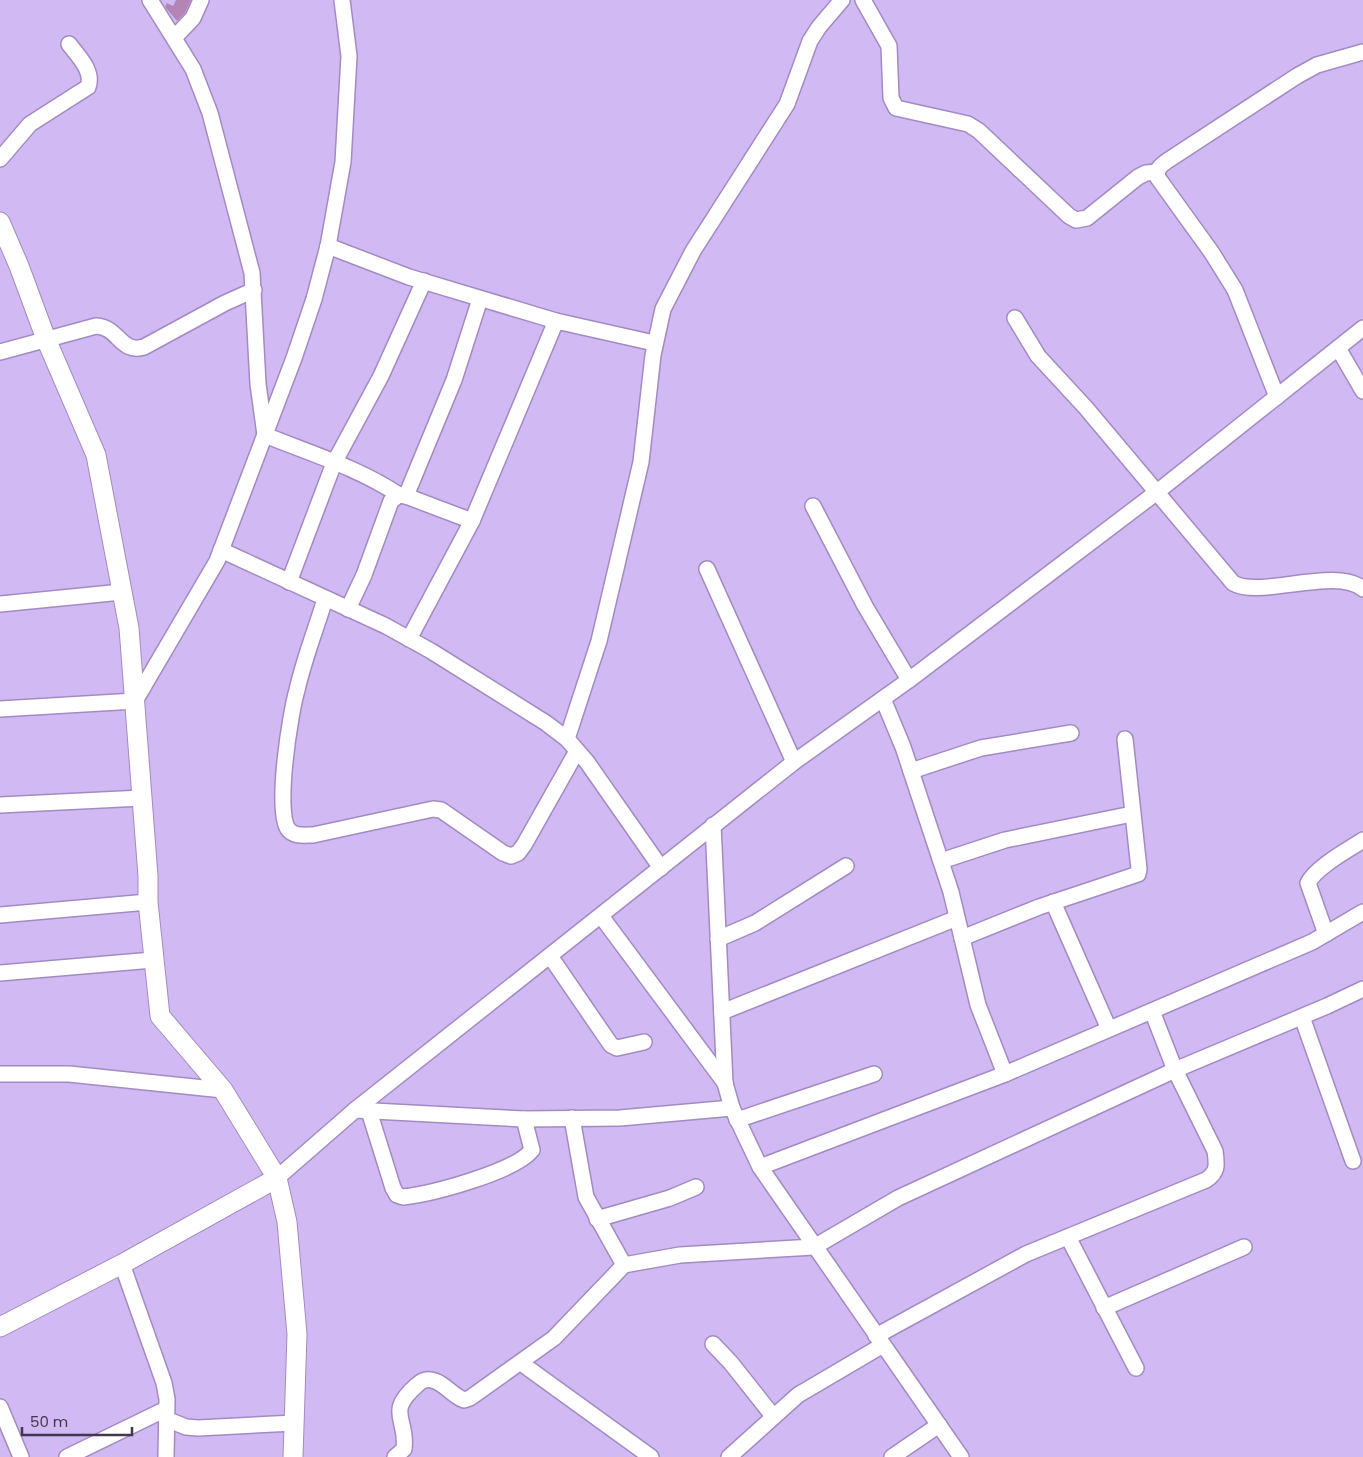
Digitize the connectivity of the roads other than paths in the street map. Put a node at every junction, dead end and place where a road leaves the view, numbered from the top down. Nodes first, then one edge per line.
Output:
1 (150, 0) edge
2 (201, 0) edge
3 (342, 0) edge
4 (842, 0) edge
5 (863, 0) edge
6 (176, 41) junction
7 (69, 44) dead end
8 (1363, 52) edge
9 (0, 160) edge
10 (1157, 172) junction
11 (0, 222) edge
12 (328, 246) junction
13 (424, 281) junction
14 (254, 290) junction
15 (480, 299) junction
16 (1015, 318) dead end
17 (556, 321) junction
18 (1363, 328) edge
19 (46, 339) junction
20 (654, 343) junction
21 (1338, 348) junction
22 (0, 352) edge
23 (1363, 391) edge
24 (1277, 397) junction
25 (265, 435) junction
26 (334, 463) junction
27 (1157, 492) junction
28 (402, 495) junction
29 (813, 506) dead end
30 (472, 521) junction
31 (221, 550) junction
32 (707, 569) dead end
33 (289, 582) junction
34 (1363, 589) edge
35 (122, 592) junction
36 (325, 599) junction
37 (0, 604) edge
38 (348, 609) junction
39 (409, 639) junction
40 (909, 680) junction
41 (883, 699) junction
42 (135, 701) junction
43 (0, 709) edge
44 (1071, 733) dead end
45 (1125, 739) dead end
46 (572, 745) junction
47 (794, 762) junction
48 (911, 771) junction
49 (142, 798) junction
50 (0, 804) edge
51 (1132, 814) junction
52 (713, 825) junction
53 (1363, 840) edge
54 (940, 861) junction
55 (846, 866) dead end
56 (661, 868) junction
57 (148, 902) junction
58 (1053, 902) junction
59 (1363, 912) edge
60 (0, 914) edge
61 (601, 916) junction
62 (957, 918) junction
63 (1326, 934) junction
64 (962, 938) junction
65 (718, 939) junction
66 (550, 956) junction
67 (153, 960) junction
68 (0, 973) edge
69 (1362, 991) edge
70 (1152, 1011) junction
71 (722, 1012) junction
72 (1302, 1017) junction
73 (1109, 1029) junction
74 (644, 1042) dead end
75 (1175, 1070) junction
76 (0, 1074) edge
77 (874, 1074) dead end
78 (1005, 1074) junction
79 (725, 1082) junction
80 (223, 1090) junction
81 (362, 1111) junction
82 (734, 1114) junction
83 (572, 1118) junction
84 (524, 1119) junction
85 (1353, 1161) dead end
86 (760, 1167) junction
87 (277, 1178) junction
88 (696, 1187) dead end
89 (597, 1219) junction
90 (1068, 1236) junction
91 (814, 1246) junction
92 (1244, 1247) dead end
93 (122, 1264) junction
94 (624, 1265) junction
95 (1104, 1308) junction
96 (0, 1327) edge
97 (880, 1341) junction
98 (713, 1344) dead end
99 (521, 1363) junction
100 (1136, 1368) dead end
101 (0, 1407) edge
102 (166, 1414) junction
103 (773, 1416) junction
104 (294, 1422) junction
105 (939, 1425) junction
106 (403, 1454) edge
107 (21, 1457) edge
108 (67, 1457) edge
109 (166, 1457) edge
110 (293, 1457) edge
111 (651, 1457) edge
112 (729, 1457) edge
113 (892, 1457) edge
114 (961, 1457) edge

1 - 6 street
2 - 6 street
3 - 12 street
4 - 20 street
5 - 10 street
6 - 14 street
7 - 9 street
8 - 10 street
10 - 24 street
11 - 19 street
12 - 13 street
12 - 25 street
13 - 15 street
13 - 26 street
14 - 19 street
14 - 25 street
15 - 17 street
15 - 28 street
16 - 27 street
17 - 20 street
17 - 30 street
18 - 21 street
19 - 22 street
19 - 35 street
20 - 46 street
21 - 23 street
21 - 24 street
24 - 27 street
25 - 26 street
25 - 31 street
26 - 28 street
26 - 33 street
27 - 34 street
27 - 40 street
28 - 30 street
28 - 38 street
29 - 40 street
30 - 39 street
31 - 33 street
31 - 42 street
32 - 47 street
33 - 36 street
35 - 37 street
35 - 42 street
36 - 38 street
36 - 46 street
38 - 39 street
39 - 46 street
40 - 41 street
41 - 47 street
41 - 48 street
42 - 43 street
42 - 49 street
44 - 48 street
45 - 51 street
46 - 56 street
47 - 52 street
48 - 54 street
49 - 50 street
49 - 57 street
51 - 54 street
51 - 58 street
52 - 56 street
52 - 65 street
53 - 63 street
54 - 62 street
55 - 65 street
56 - 61 street
57 - 60 street
57 - 67 street
58 - 64 street
58 - 73 street
59 - 63 street
61 - 66 street
61 - 79 street
62 - 64 street
62 - 71 street
63 - 70 street
64 - 78 street
65 - 71 street
66 - 74 street
66 - 81 street
67 - 68 street
67 - 80 street
69 - 72 street
70 - 73 street
70 - 75 street
71 - 79 street
72 - 75 street
72 - 85 street
73 - 78 street
75 - 90 street
75 - 91 street
76 - 80 street
77 - 82 street
78 - 86 street
79 - 82 street
80 - 87 street
81 - 84 street
81 - 84 street
81 - 87 street
82 - 83 street
82 - 86 street
83 - 84 street
83 - 89 street
86 - 91 street
87 - 93 street
87 - 104 street
88 - 89 street
89 - 94 street
90 - 95 street
90 - 97 street
91 - 94 street
91 - 97 street
92 - 95 street
93 - 96 street
93 - 102 street
94 - 99 street
95 - 100 street
97 - 103 street
97 - 105 street
98 - 103 street
99 - 106 street
99 - 111 street
101 - 107 street
102 - 104 street
102 - 108 street
102 - 109 street
103 - 112 street
104 - 110 street
105 - 113 street
105 - 114 street

